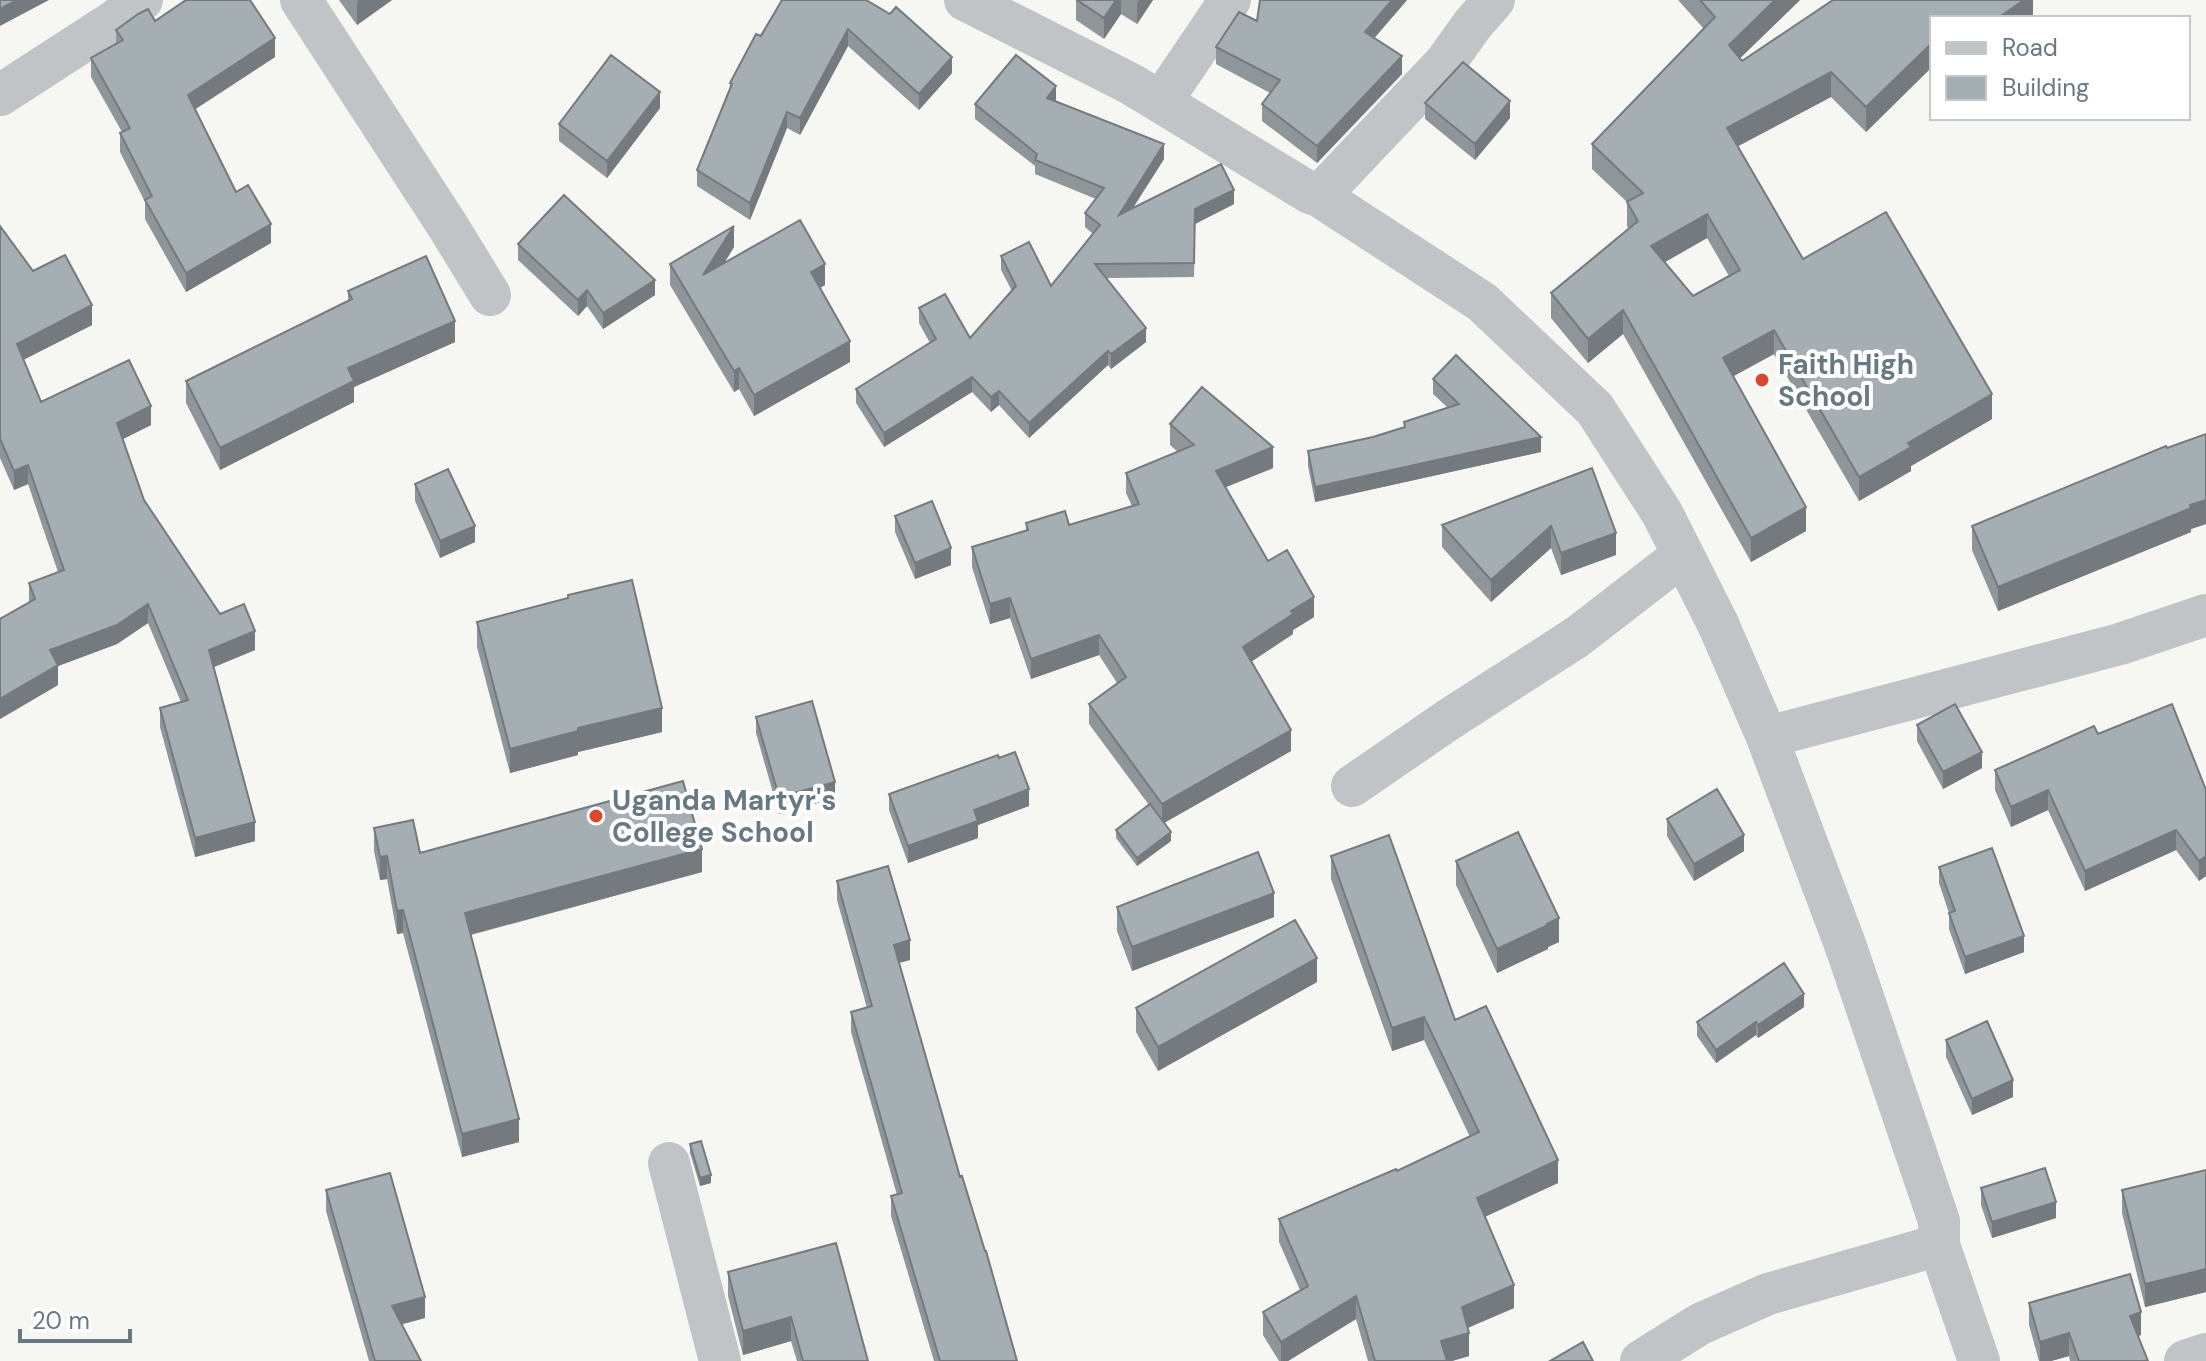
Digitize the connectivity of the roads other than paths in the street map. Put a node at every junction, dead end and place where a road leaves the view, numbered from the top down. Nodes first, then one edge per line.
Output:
1 (142, 0) edge
2 (301, 0) edge
3 (965, 0) edge
4 (1230, 0) edge
5 (1494, 0) edge
6 (0, 95) edge
7 (1161, 102) junction
8 (1319, 196) junction
9 (490, 295) dead end
10 (1683, 555) junction
11 (2206, 615) edge
12 (1767, 737) junction
13 (1352, 786) dead end
14 (669, 1163) dead end
15 (1939, 1245) junction
16 (2206, 1354) edge
17 (720, 1361) edge
18 (1641, 1361) edge
19 (1979, 1361) edge
20 (2185, 1361) edge

1 - 6 street
2 - 9 street
3 - 7 street
4 - 7 street
5 - 8 street
7 - 8 street
8 - 10 street
10 - 12 street
10 - 13 street
11 - 12 street
12 - 15 street
14 - 17 street
15 - 18 street
15 - 19 street
16 - 20 street

